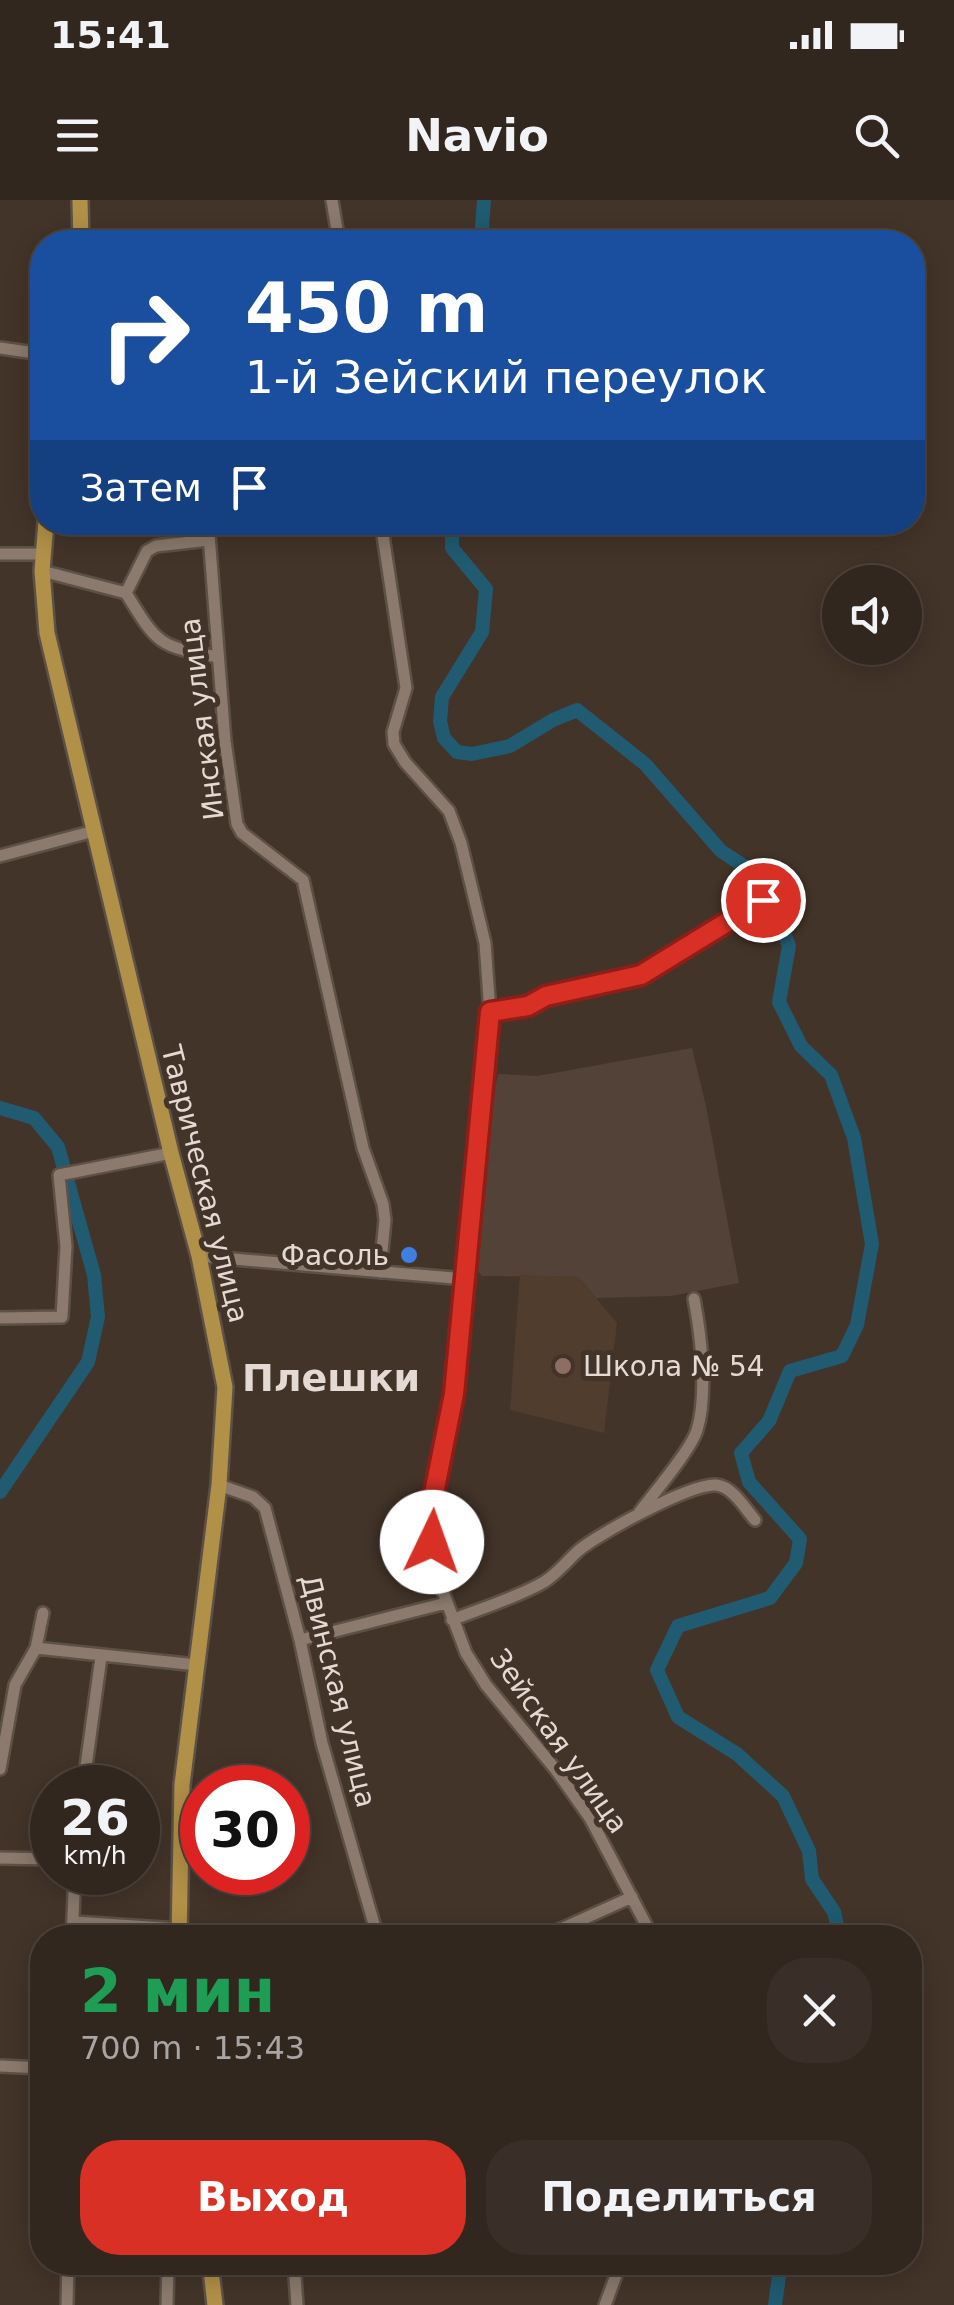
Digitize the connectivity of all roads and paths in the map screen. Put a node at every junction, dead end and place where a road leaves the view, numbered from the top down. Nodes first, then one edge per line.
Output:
1 (80, 200) edge
2 (332, 200) edge
3 (81, 230) edge
4 (337, 230) edge
5 (0, 348) edge
6 (30, 352) edge
7 (45, 535) edge
8 (209, 535) edge
9 (382, 535) edge
10 (209, 540) junction
11 (0, 554) edge
12 (42, 563) junction
13 (126, 593) junction
14 (218, 657) junction
15 (94, 831) junction
16 (0, 856) edge
17 (763, 900) dead end
18 (490, 1012) junction
19 (171, 1153) junction
20 (199, 1256) junction
21 (380, 1272) junction
22 (465, 1279) junction
23 (694, 1299) dead end
24 (0, 1318) edge
25 (219, 1485) junction
26 (639, 1513) junction
27 (755, 1520) dead end
28 (446, 1603) junction
29 (43, 1613) dead end
30 (452, 1620) junction
31 (300, 1640) junction
32 (36, 1648) junction
33 (102, 1656) junction
34 (196, 1665) junction
35 (86, 1765) edge
36 (0, 1769) edge
37 (0, 1858) edge
38 (30, 1859) edge
39 (75, 1895) edge
40 (632, 1897) junction
41 (75, 1922) junction
42 (74, 1925) edge
43 (101, 1925) edge
44 (179, 1925) edge
45 (374, 1925) edge
46 (570, 1925) edge
47 (646, 1925) edge
48 (0, 2066) edge
49 (30, 2067) edge
50 (67, 2275) edge
51 (168, 2275) edge
52 (212, 2275) edge
53 (295, 2275) edge
54 (616, 2275) edge
55 (66, 2305) edge
56 (167, 2305) edge
57 (216, 2305) edge
58 (297, 2305) edge
59 (605, 2305) edge

1 - 3 main road
2 - 4 street
5 - 6 street
7 - 12 main road, Таврическая улица
8 - 10 street, Инская улица
9 - 18 street, Зейская улица
10 - 13 street
10 - 14 street, Инская улица
11 - 12 street
12 - 13 street
12 - 15 main road, Таврическая улица
13 - 14 street
14 - 21 street, Инская улица
15 - 16 street
15 - 19 main road, Таврическая улица
17 - 18 street
18 - 22 street, Зейская улица
19 - 20 main road, Таврическая улица
19 - 24 street
20 - 21 street
20 - 25 main road, Таврическая улица
21 - 22 street
22 - 28 street, Зейская улица
23 - 26 street
25 - 31 street, Двинская улица
25 - 34 main road, Таврическая улица
26 - 27 street
26 - 30 street
28 - 30 street, Зейская улица
28 - 31 street
29 - 32 street
30 - 40 street, Зейская улица
31 - 45 street, Двинская улица
32 - 33 street
32 - 36 street
33 - 34 street
33 - 35 street
34 - 44 main road, Таврическая улица
37 - 38 street
39 - 41 street
40 - 46 street
40 - 47 street, Зейская улица
41 - 42 street
41 - 43 street
48 - 49 street
50 - 55 street
51 - 56 street
52 - 57 main road
53 - 58 street
54 - 59 street

